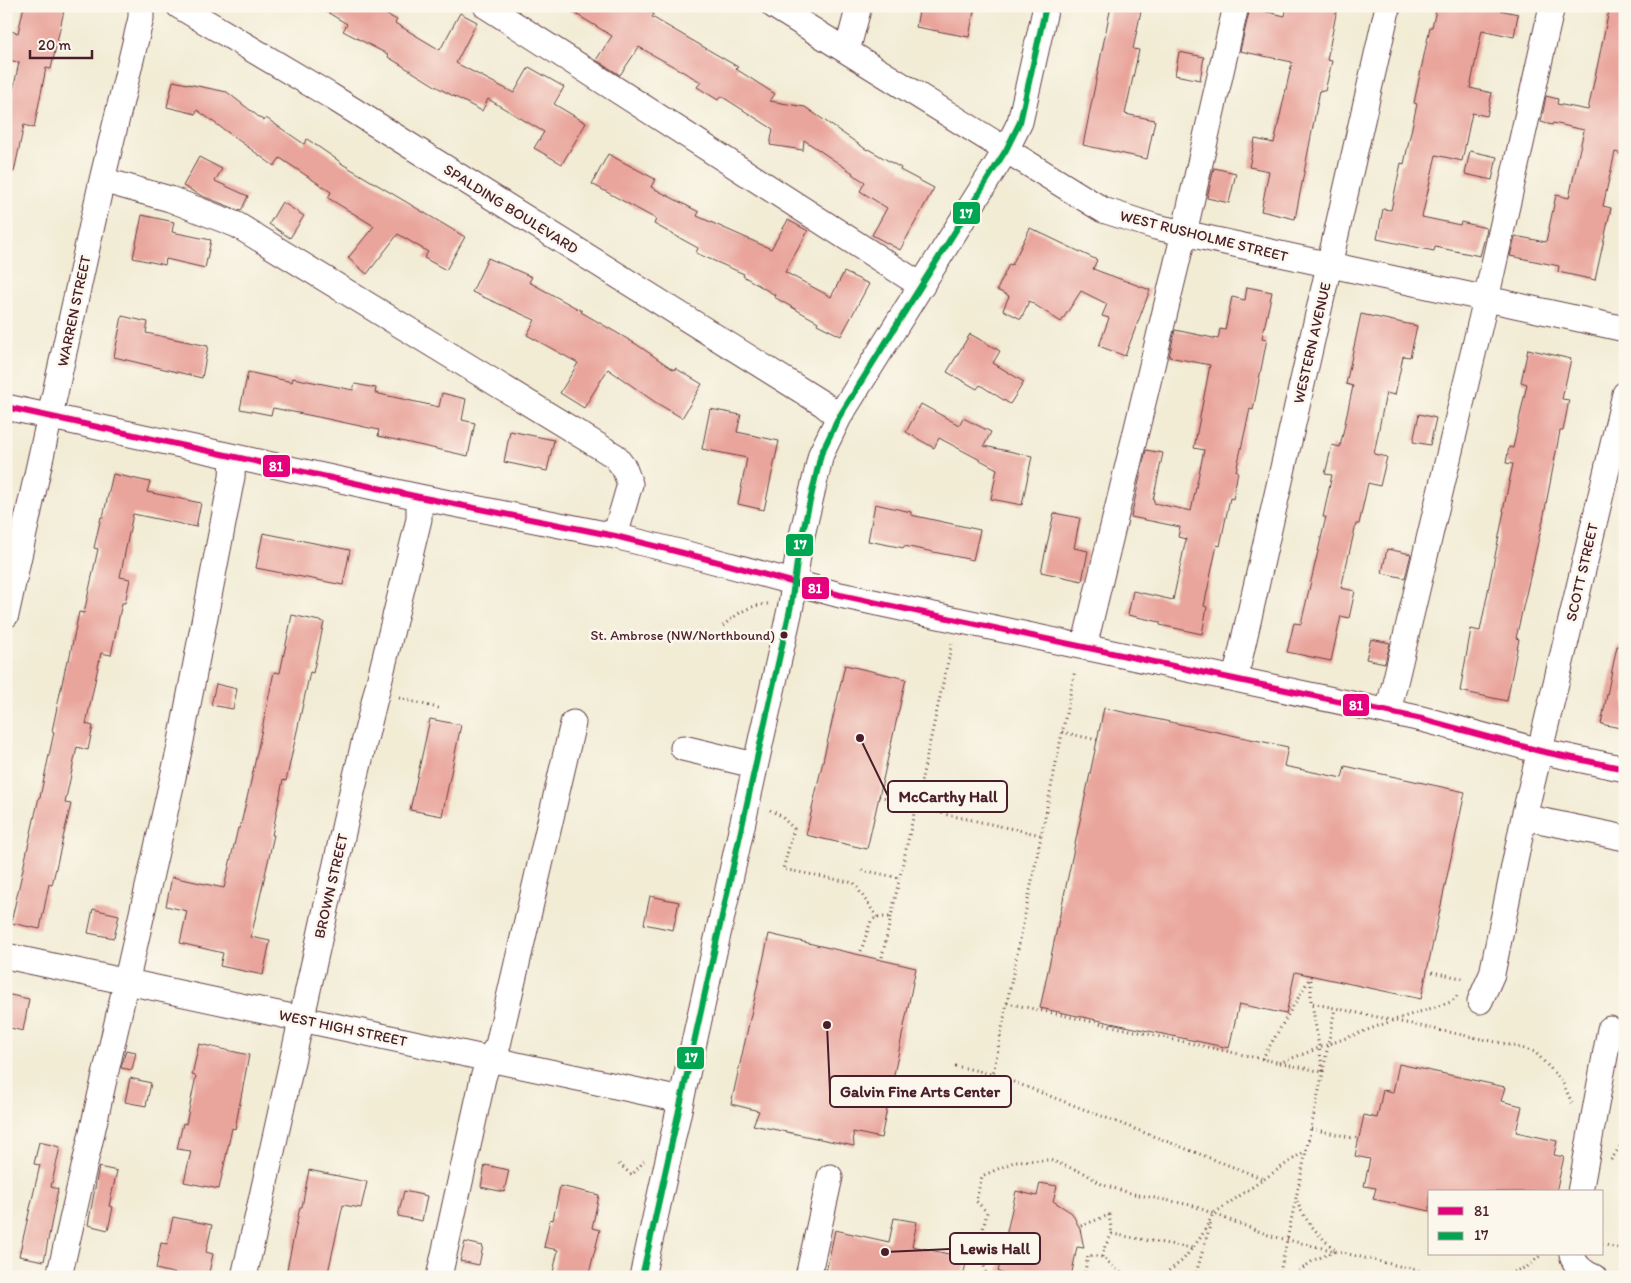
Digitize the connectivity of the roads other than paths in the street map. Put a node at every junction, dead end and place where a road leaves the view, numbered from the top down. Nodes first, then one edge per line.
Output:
1 (141, 6) edge
2 (179, 6) edge
3 (486, 6) edge
4 (774, 6) edge
5 (859, 6) edge
6 (1046, 6) edge
7 (1236, 6) edge
8 (1388, 6) edge
9 (1552, 6) edge
10 (847, 50) junction
11 (1006, 150) junction
12 (102, 180) junction
13 (1184, 233) junction
14 (1329, 265) junction
15 (922, 286) junction
16 (1486, 299) junction
17 (1625, 328) edge
18 (1625, 394) edge
19 (6, 407) edge
20 (51, 416) junction
21 (839, 417) junction
22 (233, 457) junction
23 (419, 496) junction
24 (615, 536) junction
25 (793, 584) junction
26 (6, 615) edge
27 (1084, 648) junction
28 (1235, 679) junction
29 (1388, 712) junction
30 (573, 723) dead end
31 (683, 748) dead end
32 (1540, 751) junction
33 (754, 764) junction
34 (1625, 768) edge
35 (1524, 817) junction
36 (1625, 838) edge
37 (6, 956) edge
38 (126, 982) junction
39 (1469, 993) road end
40 (301, 1019) junction
41 (1610, 1028) dead end
42 (489, 1059) junction
43 (681, 1100) junction
44 (830, 1177) dead end
45 (1580, 1190) edge
46 (1572, 1256) edge
47 (59, 1277) edge
48 (244, 1277) edge
49 (439, 1277) edge
50 (642, 1277) edge
51 (808, 1277) edge
52 (1594, 1277) edge

1 - 12 street, WARREN STREET
2 - 21 street, SPALDING BOULEVARD
3 - 15 street
4 - 10 street, WEST RUSHOLME STREET
5 - 10 street
6 - 11 street
7 - 13 street
8 - 14 street, WESTERN AVENUE
9 - 16 street
10 - 11 street, WEST RUSHOLME STREET
11 - 13 street, WEST RUSHOLME STREET
11 - 15 street
12 - 20 street, WARREN STREET
12 - 24 street
13 - 14 street, WEST RUSHOLME STREET
13 - 27 street
14 - 16 street, WEST RUSHOLME STREET
14 - 28 street, WESTERN AVENUE
15 - 21 street
16 - 17 street, WEST RUSHOLME STREET
16 - 29 street
18 - 32 street, SCOTT STREET
19 - 20 street
20 - 22 street
20 - 26 street, WARREN STREET
21 - 25 street
22 - 23 street
22 - 38 street
23 - 24 street
23 - 40 street, BROWN STREET
24 - 25 street
25 - 27 street
25 - 33 street
27 - 28 street
28 - 29 street
29 - 32 street
30 - 42 street
31 - 33 street
32 - 34 street
32 - 35 street, SCOTT STREET
33 - 43 street
35 - 36 street
35 - 39 street, SCOTT STREET
37 - 38 street, WEST HIGH STREET
38 - 40 street, WEST HIGH STREET
38 - 47 street
40 - 42 street, WEST HIGH STREET
40 - 48 street, BROWN STREET
41 - 45 street
42 - 43 street, WEST HIGH STREET
42 - 49 street
43 - 50 street
44 - 51 street
46 - 52 street

